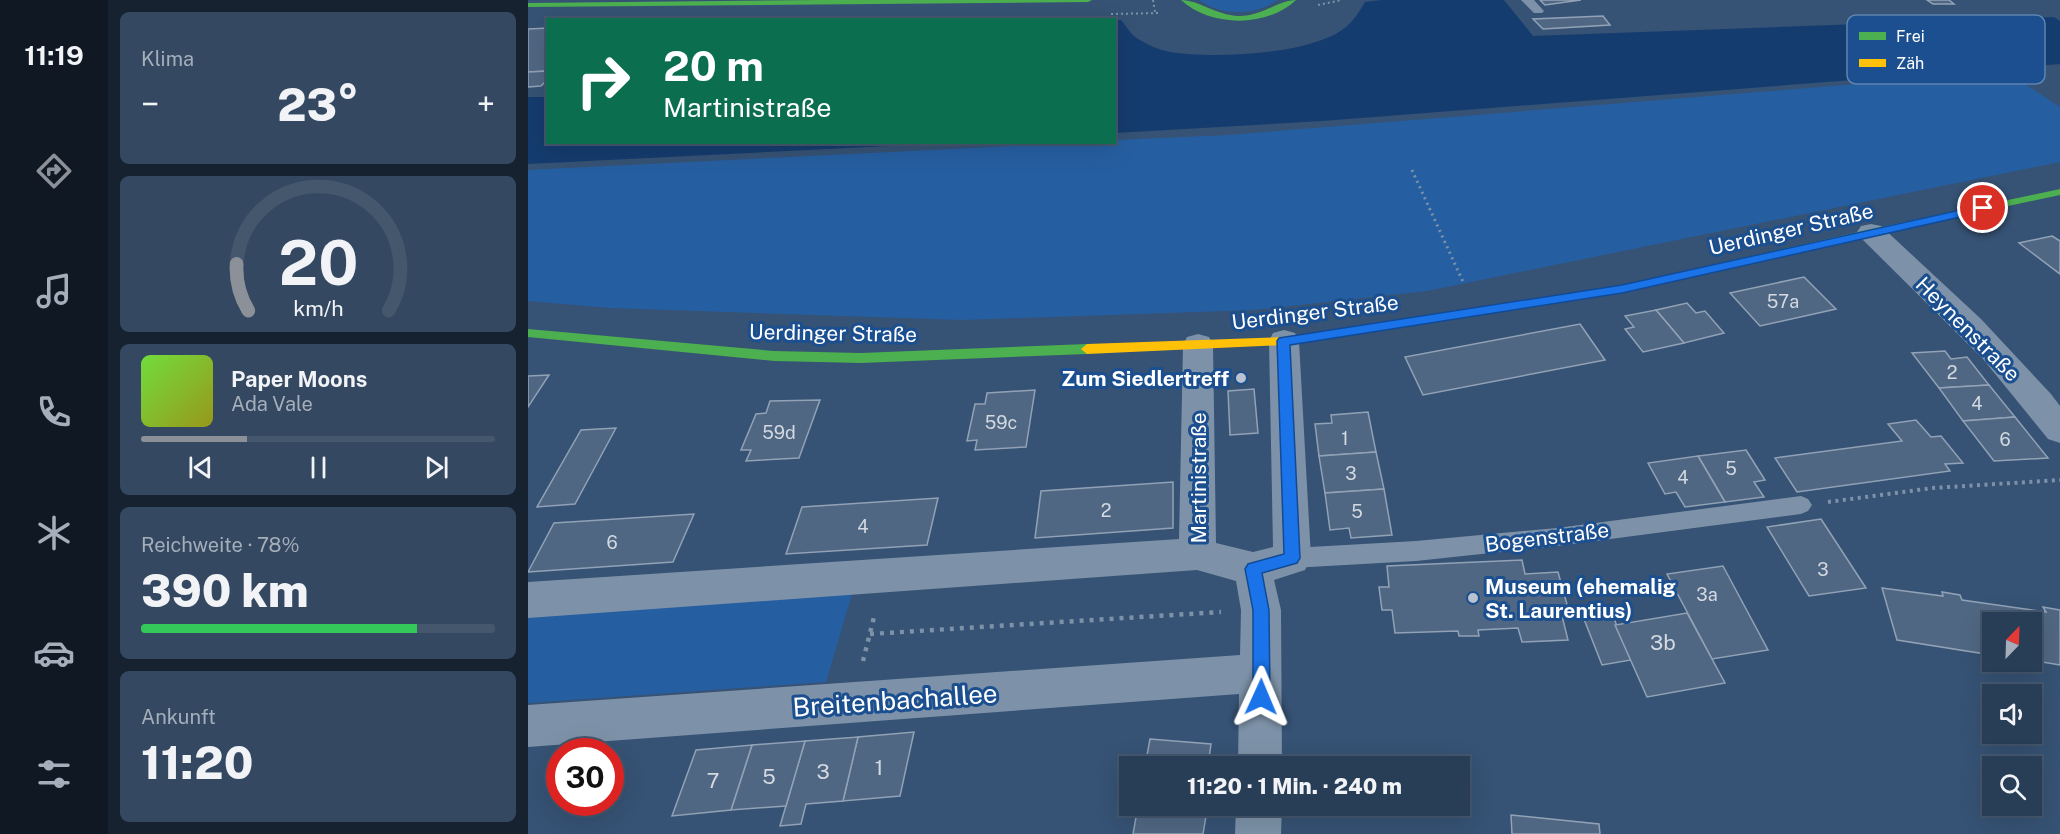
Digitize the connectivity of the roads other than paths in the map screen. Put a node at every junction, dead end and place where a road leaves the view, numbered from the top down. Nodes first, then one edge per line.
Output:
1 (1088, 0) edge
2 (1185, 0) edge
3 (1292, 0) edge
4 (1527, 0) edge
5 (625, 1) edge
6 (528, 5) edge
7 (1538, 11) dead end
8 (2060, 192) edge
9 (1871, 232) junction
10 (528, 333) edge
11 (1284, 341) junction
12 (1198, 345) junction
13 (2060, 430) edge
14 (1801, 505) road end
15 (1197, 554) junction
16 (1292, 558) junction
17 (1253, 569) junction
18 (528, 600) edge
19 (1262, 674) junction
20 (528, 726) edge
21 (1260, 756) edge
22 (1259, 816) edge
23 (1258, 834) edge

1 - 5 street
2 - 3 street
4 - 7 lane
5 - 6 street
8 - 9 street, Uerdinger Straße
9 - 11 street, Uerdinger Straße
9 - 13 street, Heynenstraße
10 - 12 street, Uerdinger Straße
11 - 12 street, Uerdinger Straße
11 - 16 street
12 - 15 street, Martinistraße
14 - 16 lane, Bogenstraße
15 - 17 street, Martinistraße
15 - 18 street
16 - 17 street
17 - 19 street
19 - 20 street, Breitenbachallee
19 - 21 street
22 - 23 street

